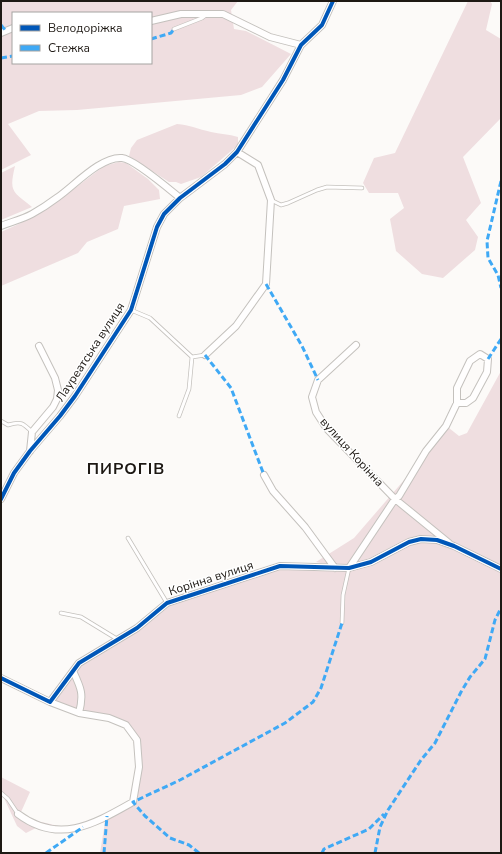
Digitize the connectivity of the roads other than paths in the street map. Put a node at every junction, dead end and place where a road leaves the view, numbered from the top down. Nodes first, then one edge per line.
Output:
1 (333, 1) edge
2 (207, 14) junction
3 (152, 21) edge
4 (12, 28) edge
5 (174, 29) dead end
6 (1, 33) edge
7 (302, 45) junction
8 (236, 152) junction
9 (362, 188) dead end
10 (180, 198) junction
11 (271, 200) junction
12 (1, 226) edge
13 (131, 310) junction
14 (356, 345) dead end
15 (39, 346) dead end
16 (205, 355) joint
17 (192, 357) junction
18 (457, 403) junction
19 (179, 416) dead end
20 (1, 421) edge
21 (32, 432) junction
22 (30, 451) junction
23 (264, 475) dead end
24 (1, 499) edge
25 (395, 499) junction
26 (128, 538) dead end
27 (454, 546) junction
28 (336, 568) junction
29 (349, 568) junction
30 (501, 569) edge
31 (167, 603) junction
32 (61, 613) dead end
33 (342, 624) dead end
34 (118, 639) junction
35 (73, 671) junction
36 (1, 678) edge
37 (50, 702) junction
38 (79, 713) junction
39 (1, 793) edge
40 (18, 814) joint

1 - 7 street, Лауреатська вулиця
2 - 3 street
2 - 5 lane
2 - 7 street
4 - 6 street
7 - 8 street, Лауреатська вулиця
8 - 10 street, Лауреатська вулиця
8 - 11 street
9 - 11 lane
10 - 12 street
10 - 13 street, Лауреатська вулиця
11 - 16 street
13 - 17 lane
13 - 22 street, Лауреатська вулиця
14 - 25 street, вулиця Корінна
15 - 21 street
16 - 17 lane
17 - 19 lane
18 - 18 street
18 - 25 street
20 - 21 lane
21 - 22 street
22 - 24 street, Лауреатська вулиця
23 - 28 street
25 - 27 street, вулиця Корінна
25 - 29 street
26 - 31 lane
27 - 29 street, Корінна вулиця
27 - 30 street
28 - 29 street, Корінна вулиця
28 - 31 street, Корінна вулиця
29 - 33 lane
31 - 34 street, Корінна вулиця
32 - 34 lane
34 - 35 street, Корінна вулиця
35 - 37 street, Корінна вулиця
35 - 38 street
36 - 37 street
37 - 38 street
38 - 40 street
39 - 40 lane

